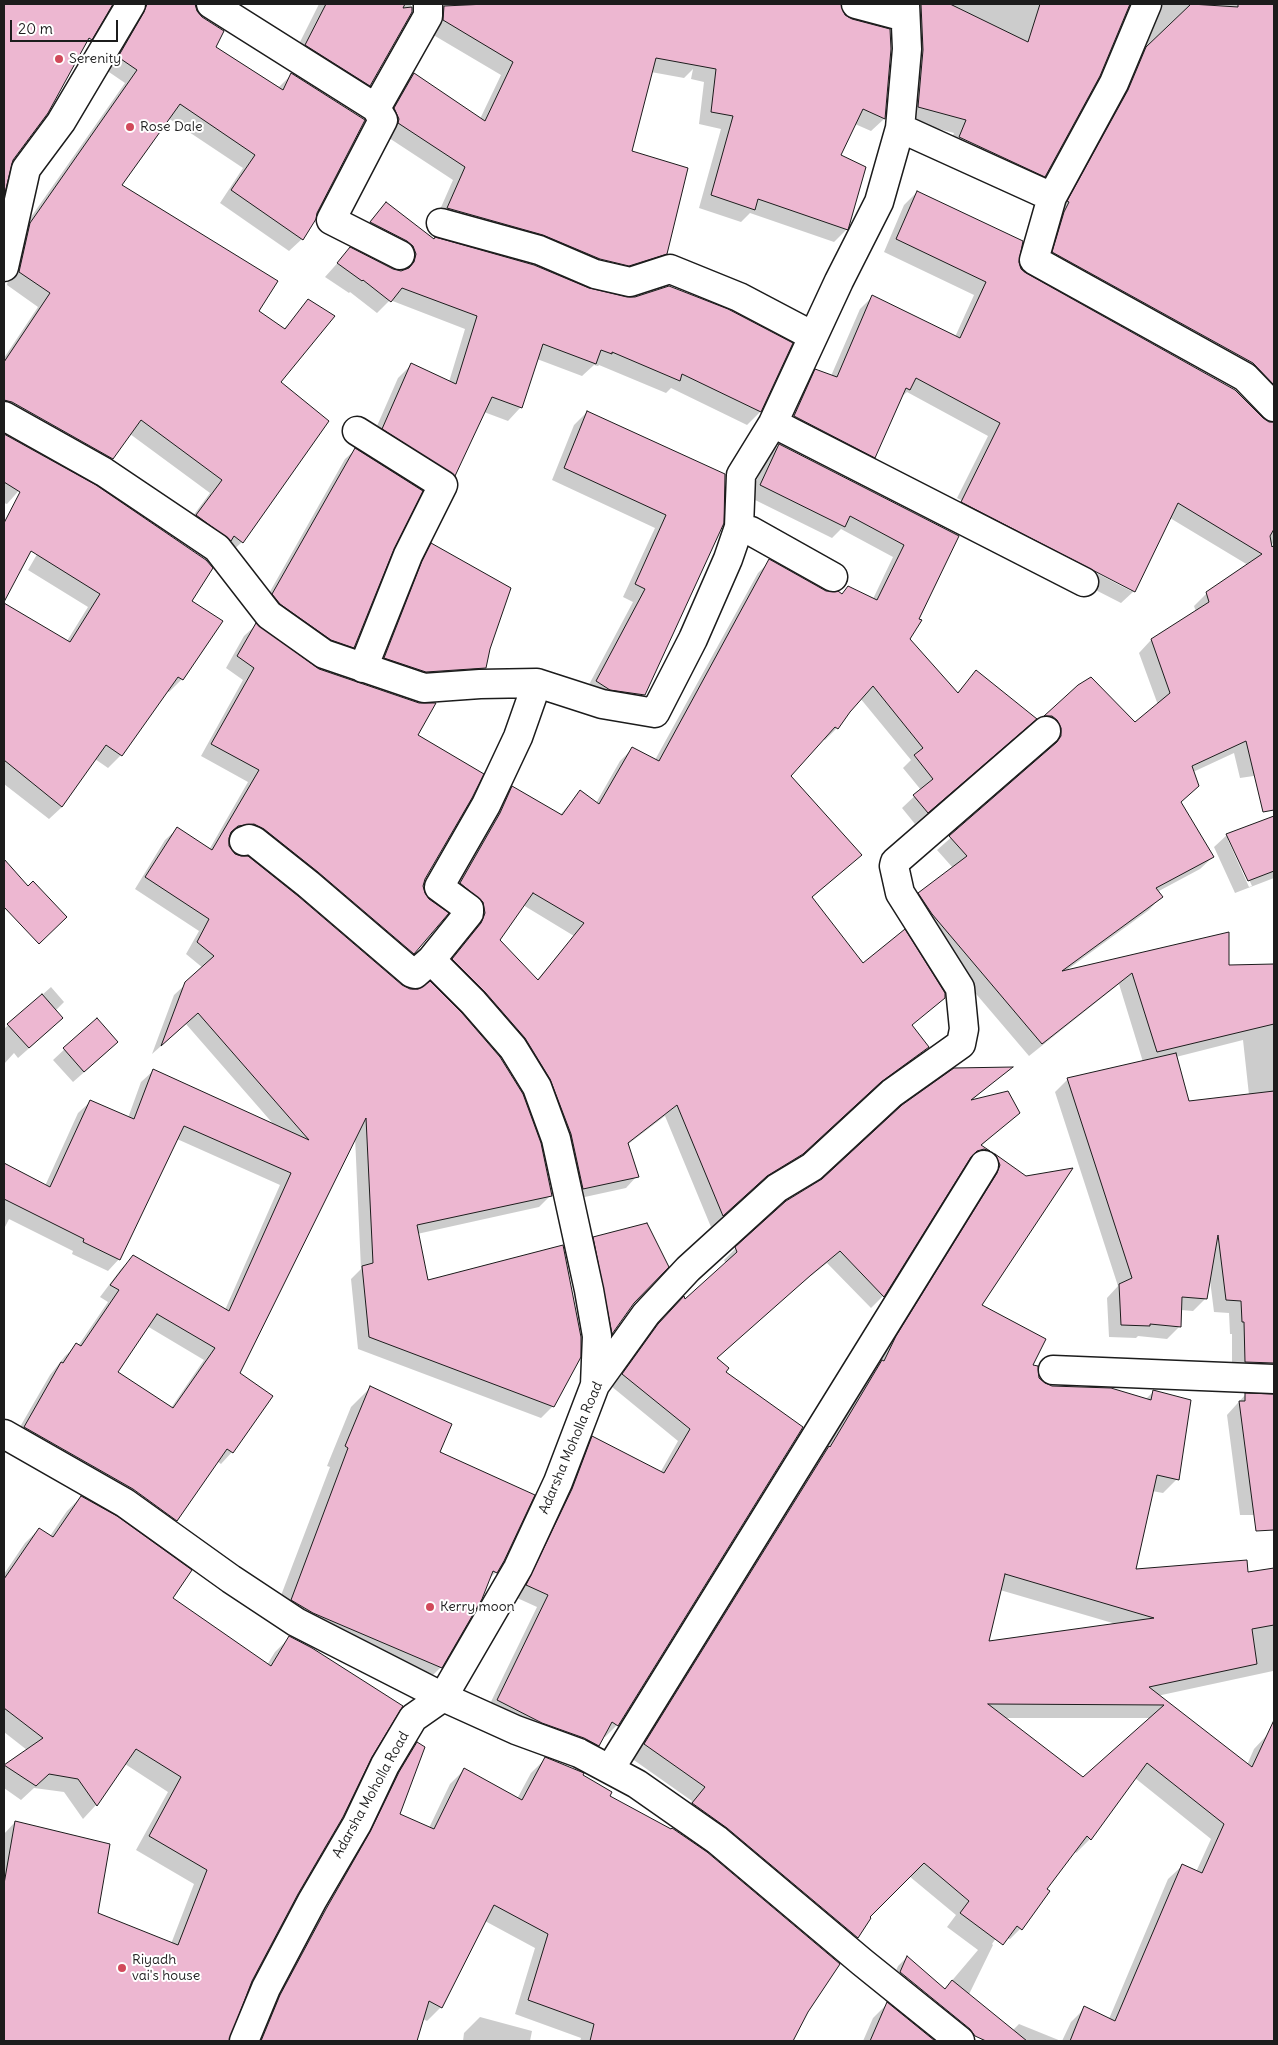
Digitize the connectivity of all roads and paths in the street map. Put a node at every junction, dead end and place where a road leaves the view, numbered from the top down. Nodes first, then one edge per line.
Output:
1 (131, 4) edge
2 (211, 4) edge
3 (428, 4) edge
4 (856, 4) edge
5 (1147, 4) edge
6 (905, 10) edge
7 (376, 108) junction
8 (900, 128) junction
9 (15, 167) edge
10 (1052, 197) junction
11 (441, 223) dead end
12 (400, 255) dead end
13 (4, 267) edge
14 (813, 336) junction
15 (1274, 407) edge
16 (4, 416) edge
17 (773, 423) junction
18 (357, 431) dead end
19 (739, 527) junction
20 (832, 577) dead end
21 (1084, 582) dead end
22 (362, 668) junction
23 (536, 683) junction
24 (1046, 731) dead end
25 (244, 841) dead end
26 (431, 960) junction
27 (984, 1165) dead end
28 (1053, 1370) dead end
29 (1274, 1379) edge
30 (594, 1385) junction
31 (4, 1434) edge
32 (443, 1697) junction
33 (610, 1769) junction
34 (244, 2041) edge
35 (960, 2041) edge

1 - 9 street
2 - 7 street
3 - 7 street
4 - 6 street
5 - 10 street
6 - 8 street
7 - 12 street
8 - 10 street
8 - 14 street
9 - 13 street
10 - 15 street
11 - 14 street
14 - 17 street
16 - 22 street
17 - 19 street
17 - 21 street
18 - 22 street
19 - 20 street
19 - 23 street
22 - 23 street
23 - 26 street
24 - 30 street, Adarsha Moholla Road
25 - 26 street
26 - 30 street
27 - 33 street
28 - 29 street
30 - 32 street, Adarsha Moholla Road
31 - 32 street
32 - 33 street
32 - 34 street, Adarsha Moholla Road
33 - 35 street

